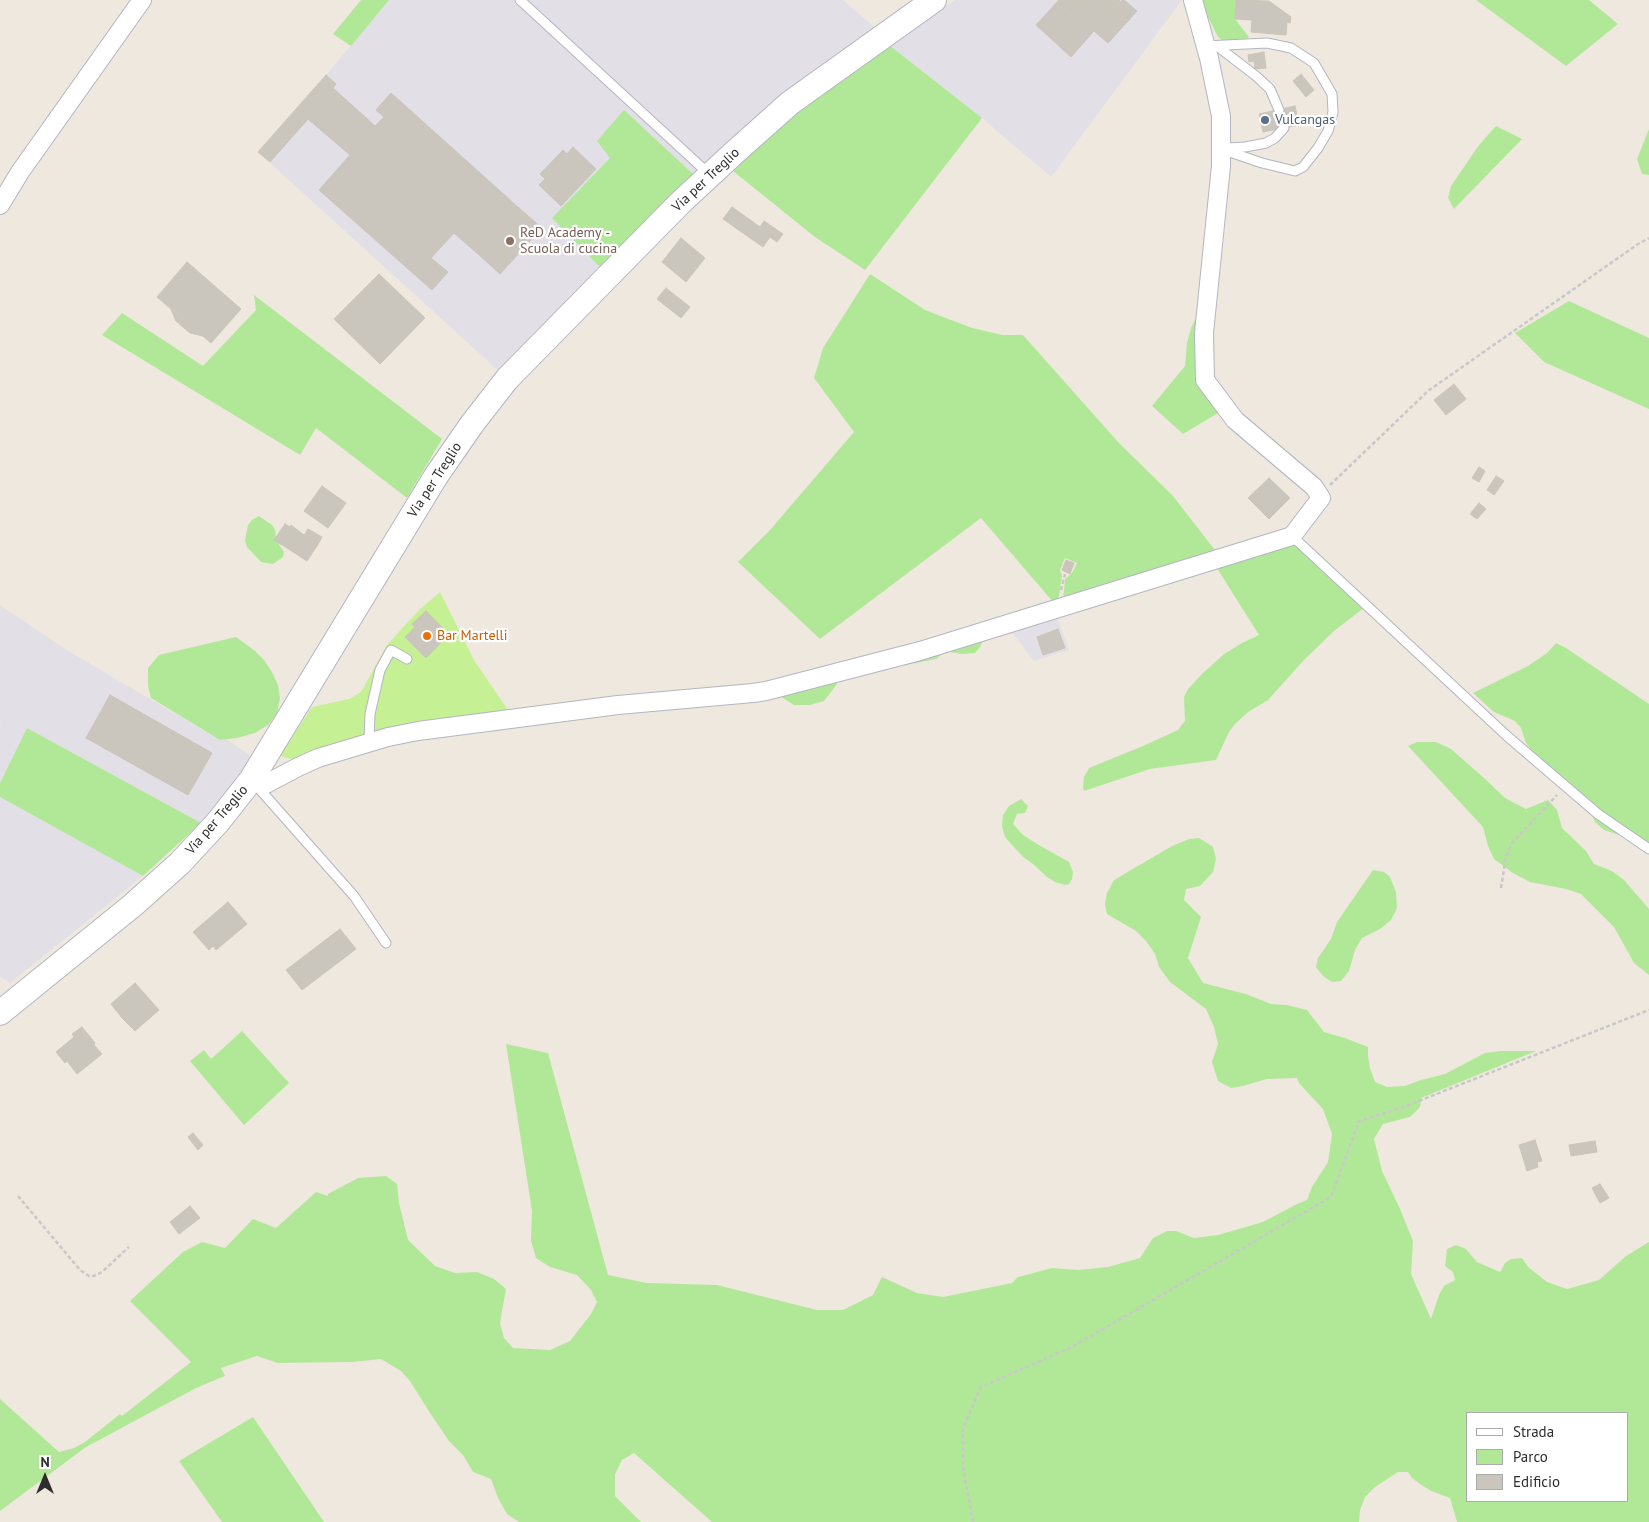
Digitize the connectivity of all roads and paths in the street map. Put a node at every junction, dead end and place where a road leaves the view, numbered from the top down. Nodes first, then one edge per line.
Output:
1 (142, 0) edge
2 (520, 0) edge
3 (934, 0) edge
4 (1193, 0) edge
5 (1211, 46) junction
6 (1279, 110) dead end
7 (1284, 128) dead end
8 (1221, 149) junction
9 (710, 175) junction
10 (0, 205) edge
11 (1649, 238) edge
12 (1321, 498) junction
13 (1292, 536) junction
14 (407, 659) dead end
15 (369, 742) junction
16 (251, 780) junction
17 (1562, 783) junction
18 (1649, 850) edge
19 (1501, 888) dead end
20 (386, 943) dead end
21 (1649, 1010) edge
22 (0, 1013) edge
23 (18, 1196) dead end
24 (129, 1247) dead end
25 (973, 1522) edge

1 - 10 street
2 - 9 lane
3 - 9 main road, Via per Treglio
4 - 5 street
5 - 6 lane
5 - 8 street
5 - 8 lane
7 - 8 lane
8 - 12 street
9 - 16 main road, Via per Treglio
11 - 12 path
12 - 13 street
13 - 15 street
13 - 17 lane
14 - 15 lane
15 - 16 street
16 - 20 lane
16 - 22 main road, Via per Treglio
17 - 18 lane
17 - 19 path
21 - 25 path
23 - 24 path

